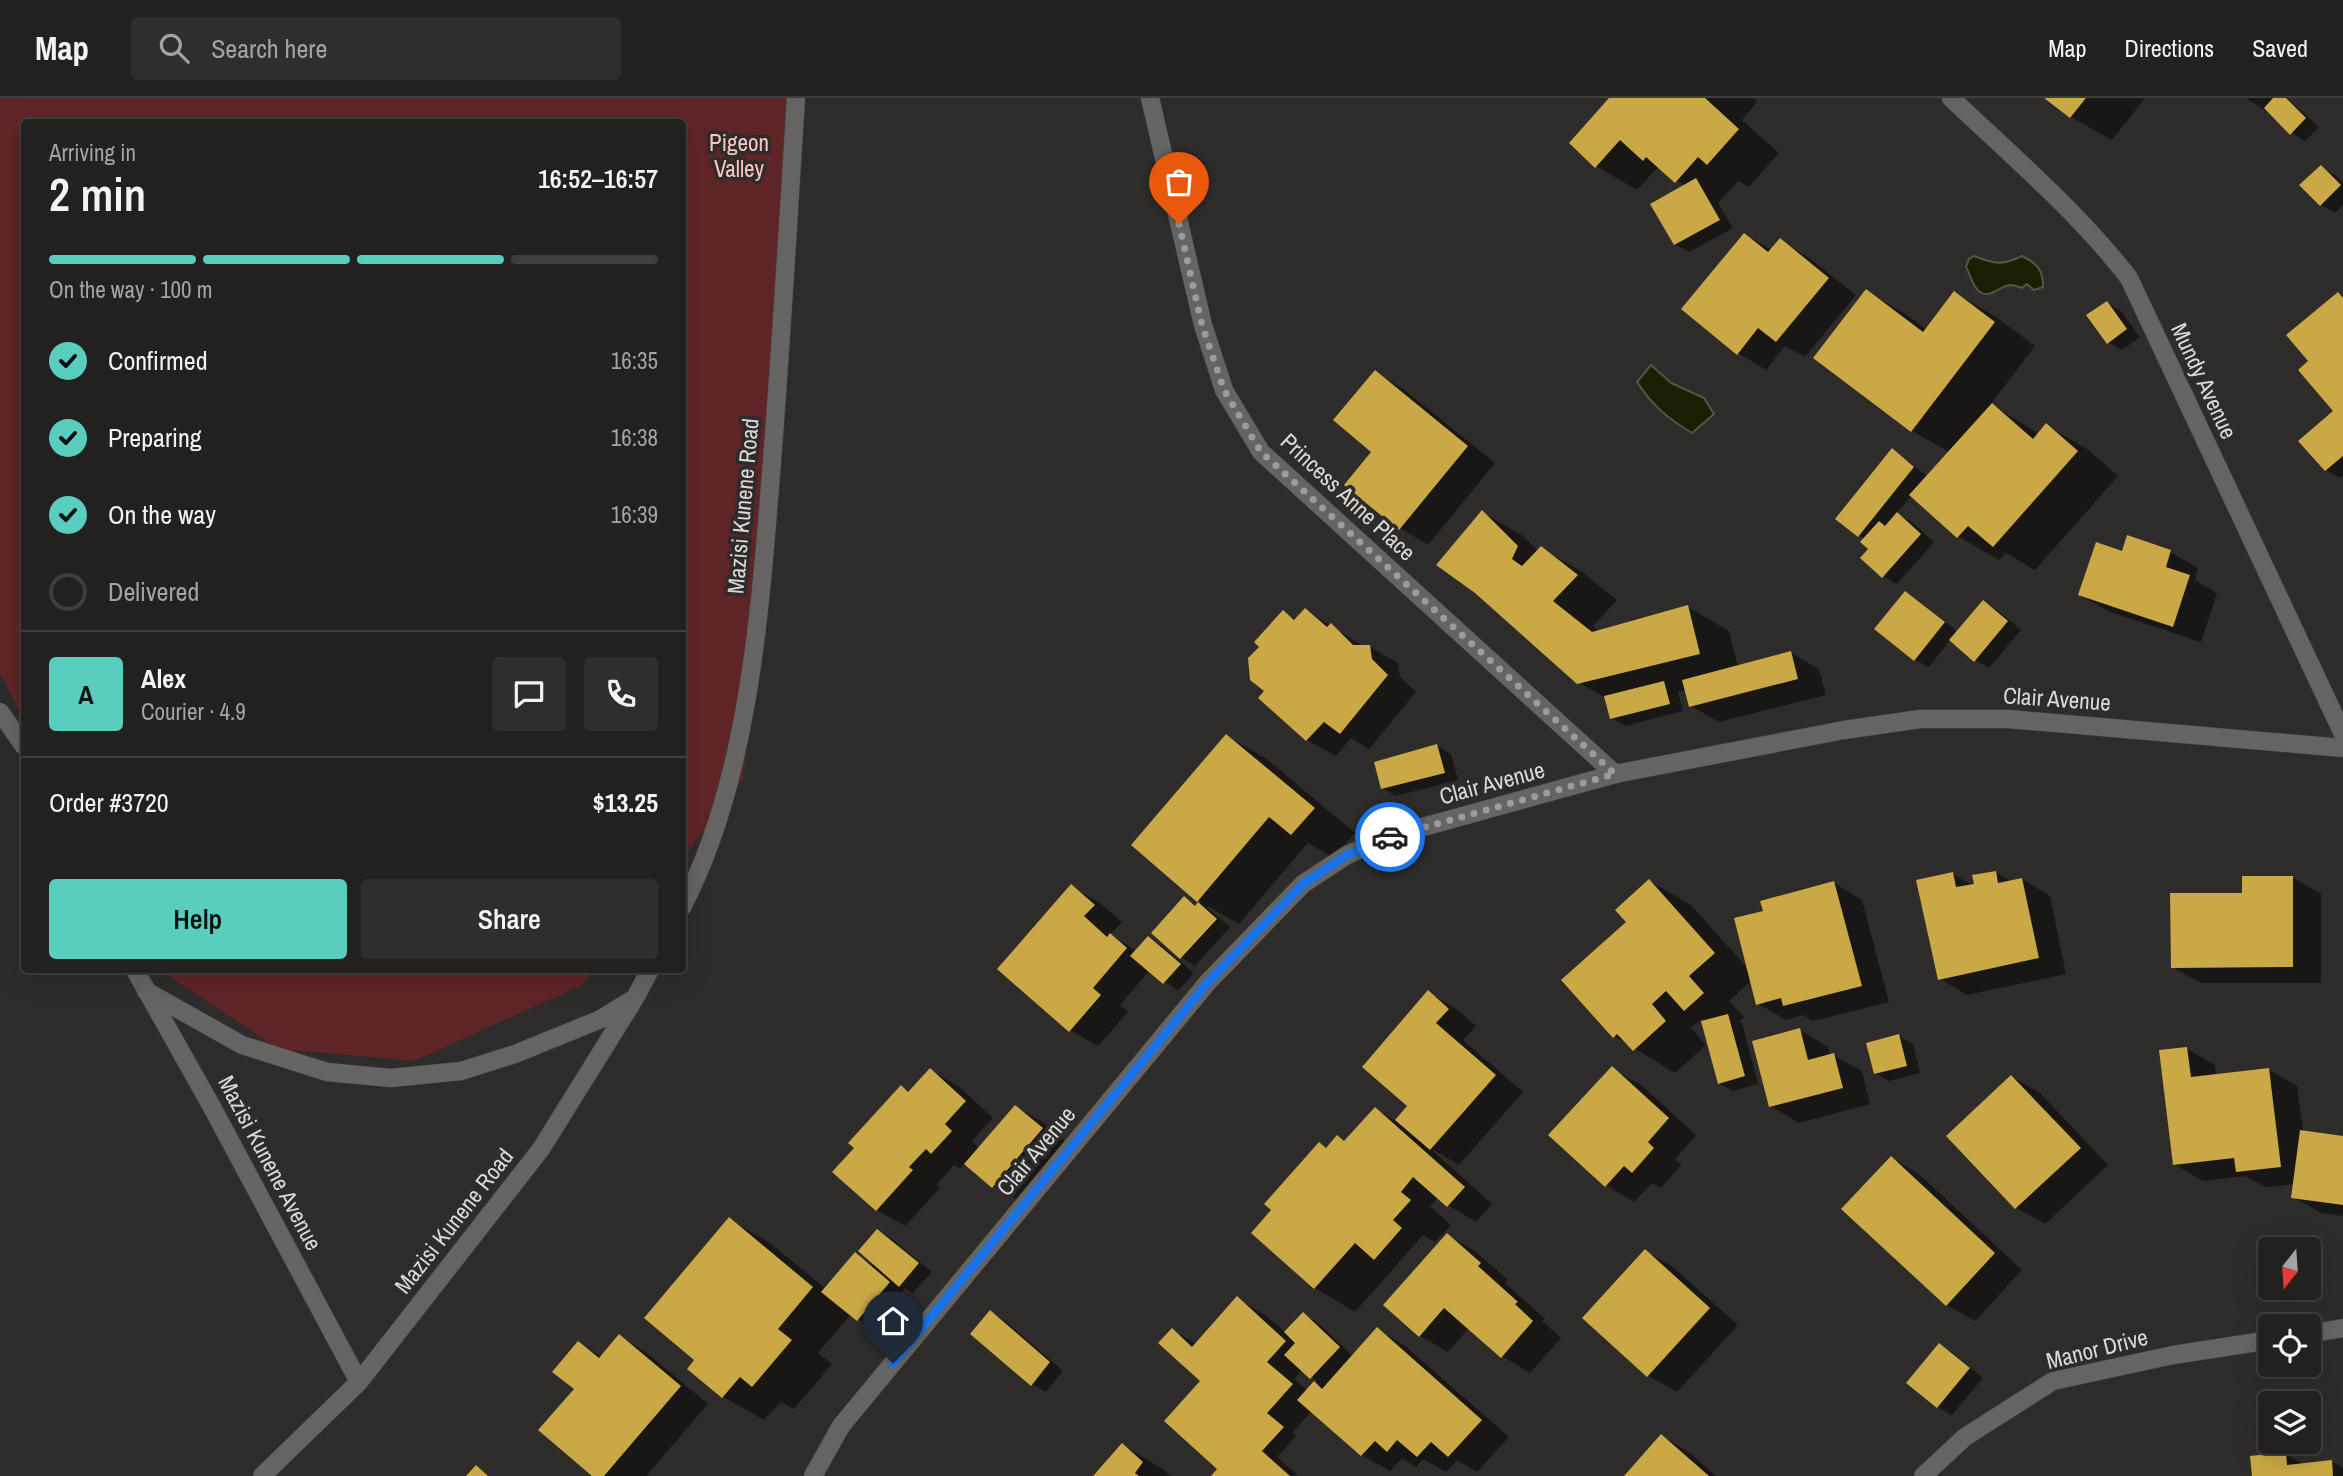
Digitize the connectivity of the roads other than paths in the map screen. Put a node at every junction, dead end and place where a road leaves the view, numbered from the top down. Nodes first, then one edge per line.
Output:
1 (796, 98) edge
2 (1150, 98) edge
3 (1951, 98) edge
4 (0, 712) edge
5 (2343, 734) edge
6 (21, 742) edge
7 (2343, 748) edge
8 (1615, 774) junction
9 (686, 899) edge
10 (137, 973) edge
11 (648, 973) edge
12 (146, 991) junction
13 (635, 998) junction
14 (2343, 1328) edge
15 (2321, 1332) edge
16 (2258, 1342) edge
17 (359, 1382) junction
18 (262, 1476) edge
19 (813, 1476) edge
20 (1923, 1476) edge

1 - 9 street, Mazisi Kunene Road
2 - 8 street, Princess Anne Place
3 - 5 street, Mundy Avenue
4 - 6 street
7 - 8 street, Clair Avenue
8 - 19 street, Clair Avenue
10 - 12 street, Mazisi Kunene Avenue
11 - 13 street, Mazisi Kunene Road
12 - 13 street
12 - 17 street, Mazisi Kunene Avenue
13 - 17 street, Mazisi Kunene Road
14 - 15 street
16 - 20 street, Manor Drive
17 - 18 street, Mazisi Kunene Road

